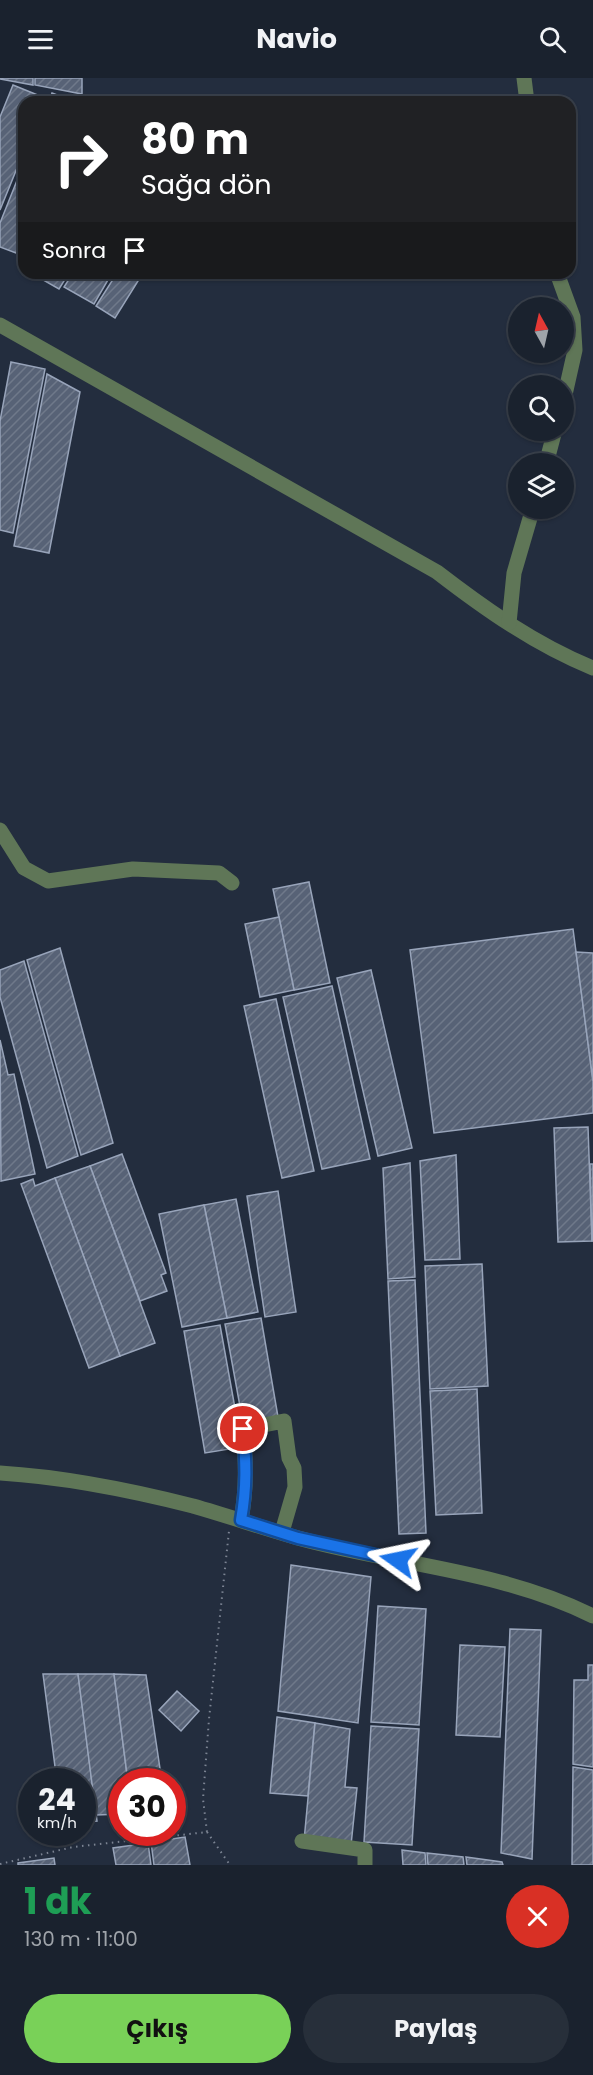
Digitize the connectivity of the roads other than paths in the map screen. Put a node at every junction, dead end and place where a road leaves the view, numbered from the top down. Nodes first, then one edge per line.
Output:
1 (524, 78) edge
2 (526, 96) edge
3 (559, 279) edge
4 (0, 325) edge
5 (569, 375) edge
6 (530, 519) edge
7 (509, 623) junction
8 (593, 668) edge
9 (0, 830) edge
10 (232, 883) dead end
11 (0, 1473) edge
12 (236, 1519) junction
13 (282, 1533) junction
14 (593, 1616) edge
15 (303, 1841) dead end
16 (365, 1865) edge

1 - 2 street
3 - 5 street
4 - 7 street
6 - 7 street
7 - 8 street
9 - 10 street
11 - 12 street
12 - 13 street
12 - 13 street
13 - 14 street
15 - 16 street

